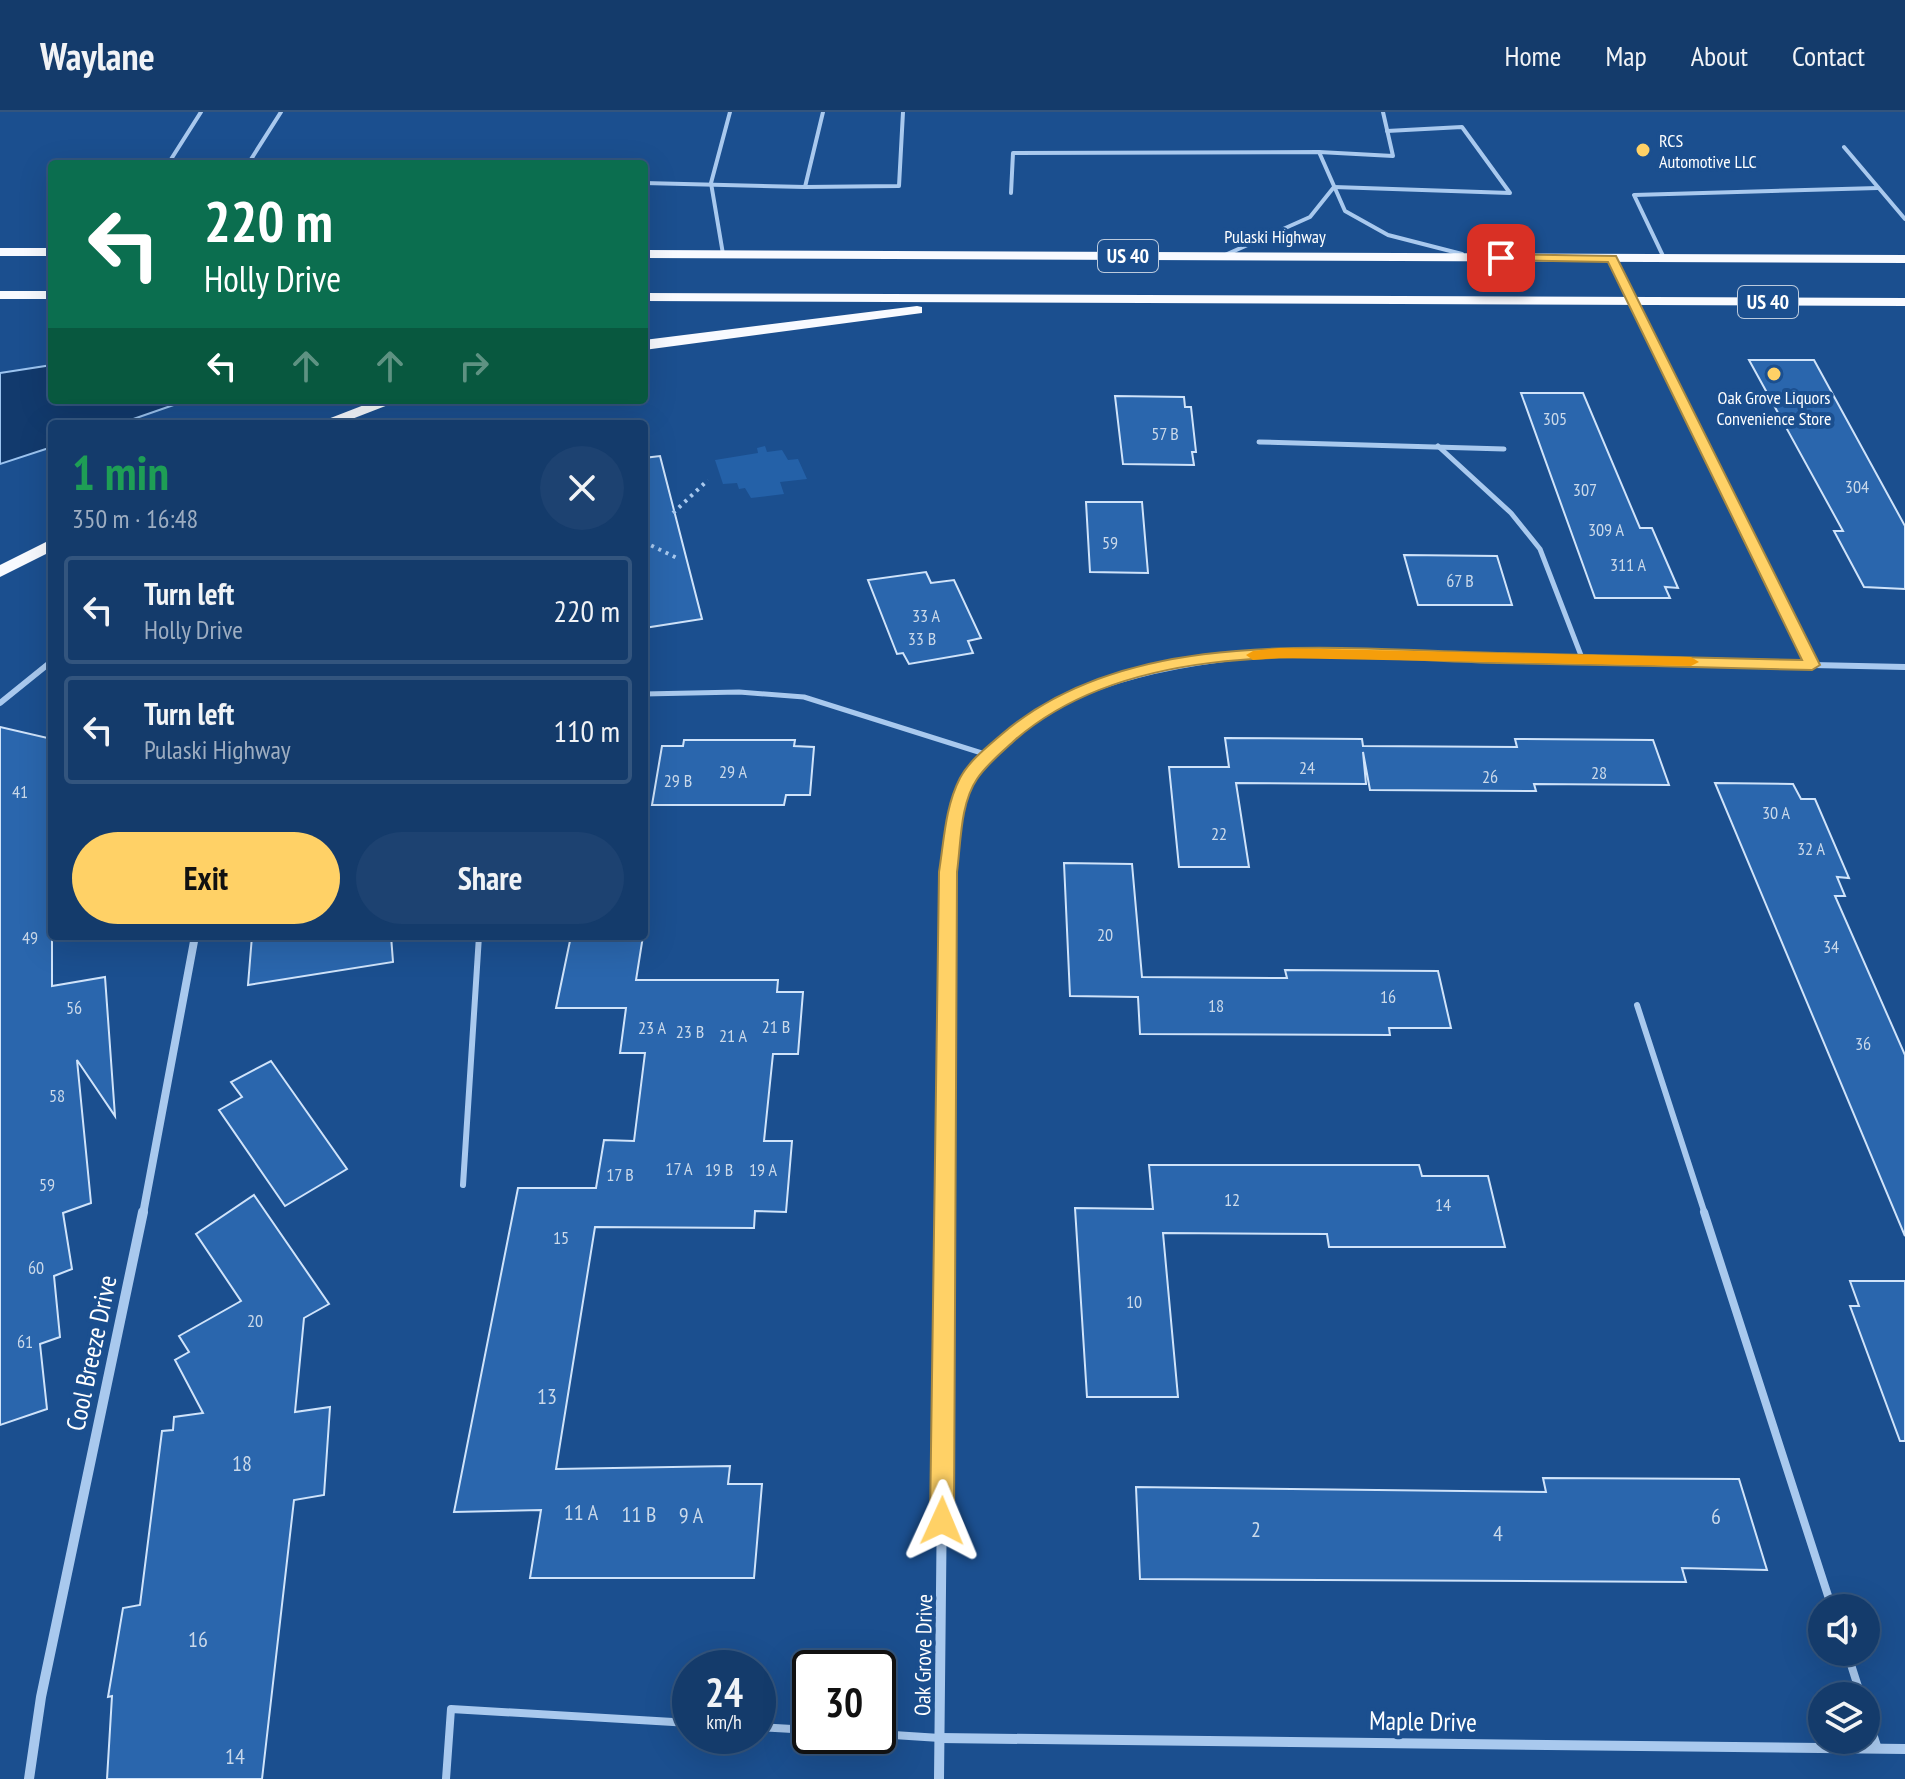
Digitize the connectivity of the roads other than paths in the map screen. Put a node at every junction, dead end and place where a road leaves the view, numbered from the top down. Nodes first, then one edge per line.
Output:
1 (201, 112) edge
2 (281, 112) edge
3 (730, 112) edge
4 (823, 112) edge
5 (903, 112) edge
6 (1383, 112) edge
7 (1387, 131) junction
8 (1844, 147) dead end
9 (1319, 152) junction
10 (171, 160) edge
11 (251, 160) edge
12 (648, 183) edge
13 (711, 183) junction
14 (805, 187) junction
15 (1334, 187) junction
16 (1878, 188) junction
17 (1011, 193) dead end
18 (1905, 219) edge
19 (0, 252) edge
20 (48, 252) edge
21 (648, 254) edge
22 (723, 254) junction
23 (1221, 256) junction
24 (1474, 258) junction
25 (1664, 258) junction
26 (1612, 259) junction
27 (1905, 259) edge
28 (0, 295) edge
29 (48, 295) edge
30 (648, 297) edge
31 (1006, 299) junction
32 (1631, 301) junction
33 (1905, 302) edge
34 (648, 344) edge
35 (381, 404) edge
36 (335, 420) edge
37 (1259, 442) dead end
38 (1438, 446) junction
39 (1504, 449) dead end
40 (48, 546) edge
41 (0, 572) edge
42 (1582, 658) junction
43 (48, 664) edge
44 (1812, 665) junction
45 (1905, 667) edge
46 (648, 694) edge
47 (0, 703) edge
48 (988, 755) junction
49 (194, 940) edge
50 (479, 940) edge
51 (1637, 1005) dead end
52 (463, 1185) dead end
53 (1827, 1594) edge
54 (672, 1722) edge
55 (896, 1735) edge
56 (940, 1738) junction
57 (1808, 1748) edge
58 (1880, 1749) edge
59 (1905, 1749) edge
60 (29, 1779) edge
61 (446, 1779) edge
62 (939, 1779) edge

1 - 10 lane
2 - 11 lane
3 - 13 lane
4 - 14 lane
5 - 14 lane
6 - 7 lane
7 - 9 lane
7 - 15 lane
8 - 16 lane
9 - 15 lane
9 - 17 lane
12 - 13 lane
13 - 14 lane
13 - 22 lane
15 - 23 lane
15 - 24 lane
16 - 18 lane
16 - 25 lane
19 - 20 highway
21 - 22 highway, Pulaski Highway / US 40
22 - 23 highway, Pulaski Highway / US 40
23 - 24 highway, Pulaski Highway / US 40
24 - 26 highway, Pulaski Highway / US 40
25 - 26 highway, Pulaski Highway / US 40
25 - 27 highway, Pulaski Highway / US 40
26 - 32 street
28 - 29 highway
30 - 31 highway, US 40
31 - 32 highway, US 40
31 - 34 highway
32 - 33 highway, US 40
32 - 44 street
35 - 36 highway
37 - 38 lane
38 - 39 lane
38 - 42 lane
40 - 41 highway
42 - 44 street, Oak Grove Drive
42 - 48 street, Oak Grove Drive
43 - 47 street
44 - 45 street, Oak Grove Drive
46 - 48 lane
48 - 56 street, Oak Grove Drive
49 - 60 street, Cool Breeze Drive
50 - 52 lane
51 - 53 lane
54 - 61 lane
55 - 56 lane
56 - 57 street, Maple Drive
56 - 62 street, Oak Grove Drive
58 - 59 street, Maple Drive

